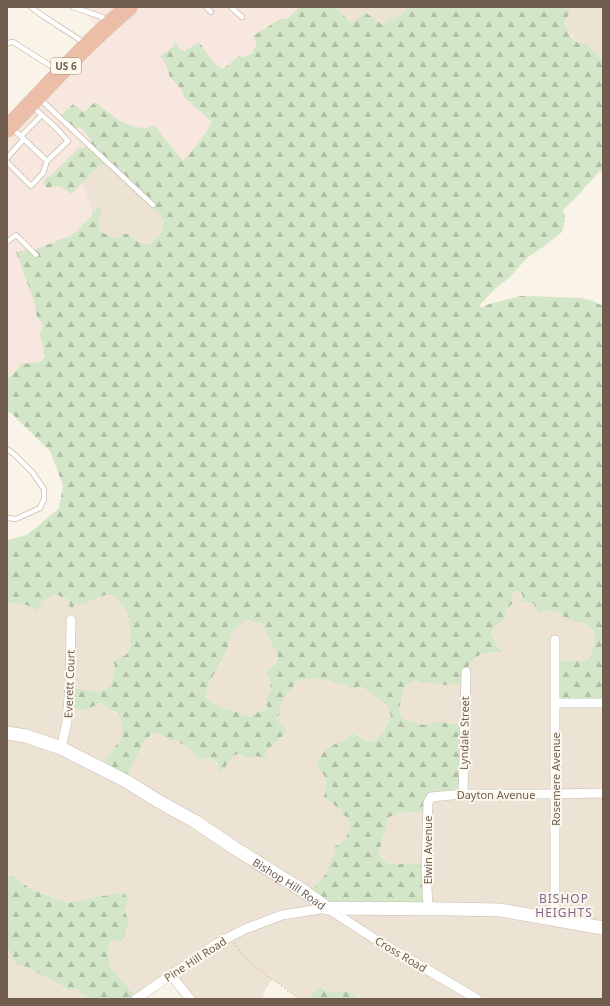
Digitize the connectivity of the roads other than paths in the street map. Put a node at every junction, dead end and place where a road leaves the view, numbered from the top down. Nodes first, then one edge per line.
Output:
1 (31, 7) edge
2 (73, 7) edge
3 (206, 7) edge
4 (231, 7) edge
5 (123, 9) edge
6 (211, 12) dead end
7 (242, 17) dead end
8 (109, 25) junction
9 (7, 43) edge
10 (87, 45) junction
11 (58, 75) junction
12 (37, 105) junction
13 (15, 133) edge
14 (7, 158) edge
15 (47, 161) junction
16 (7, 162) edge
17 (153, 205) dead end
18 (7, 242) edge
19 (36, 255) dead end
20 (7, 449) edge
21 (7, 518) edge
22 (71, 620) dead end
23 (554, 640) dead end
24 (466, 672) dead end
25 (603, 702) edge
26 (554, 703) junction
27 (7, 733) edge
28 (61, 748) junction
29 (603, 793) edge
30 (463, 794) junction
31 (555, 794) junction
32 (437, 796) joint
33 (327, 908) junction
34 (428, 909) junction
35 (554, 919) junction
36 (603, 928) edge
37 (171, 975) junction
38 (136, 999) edge
39 (190, 999) edge
40 (477, 999) edge

1 - 10 lane
2 - 8 lane
3 - 6 lane
4 - 7 lane
5 - 8 highway, US 6
8 - 10 highway, US 6
9 - 11 lane
10 - 11 highway, US 6
11 - 12 highway, US 6
12 - 13 highway, US 6
12 - 15 lane
12 - 17 lane
13 - 14 lane
13 - 15 lane
15 - 16 lane
18 - 19 lane
20 - 21 lane
22 - 28 street, Everett Court
23 - 26 street, Rosemere Avenue
24 - 30 street, Lyndale Street
25 - 26 street
26 - 31 street, Rosemere Avenue
27 - 28 street, Bishop Hill Road
28 - 33 street, Bishop Hill Road
29 - 31 street, Dayton Avenue
30 - 31 street, Dayton Avenue
30 - 32 street, Dayton Avenue
31 - 35 street, Rosemere Avenue
32 - 34 street, Elwin Avenue
33 - 34 street, Bishop Hill Road
33 - 37 street, Pine Hill Road
33 - 40 street, Cross Road
34 - 35 street, Bishop Hill Road
35 - 36 street, Bishop Hill Road
37 - 38 street, Pine Hill Road
37 - 39 street

